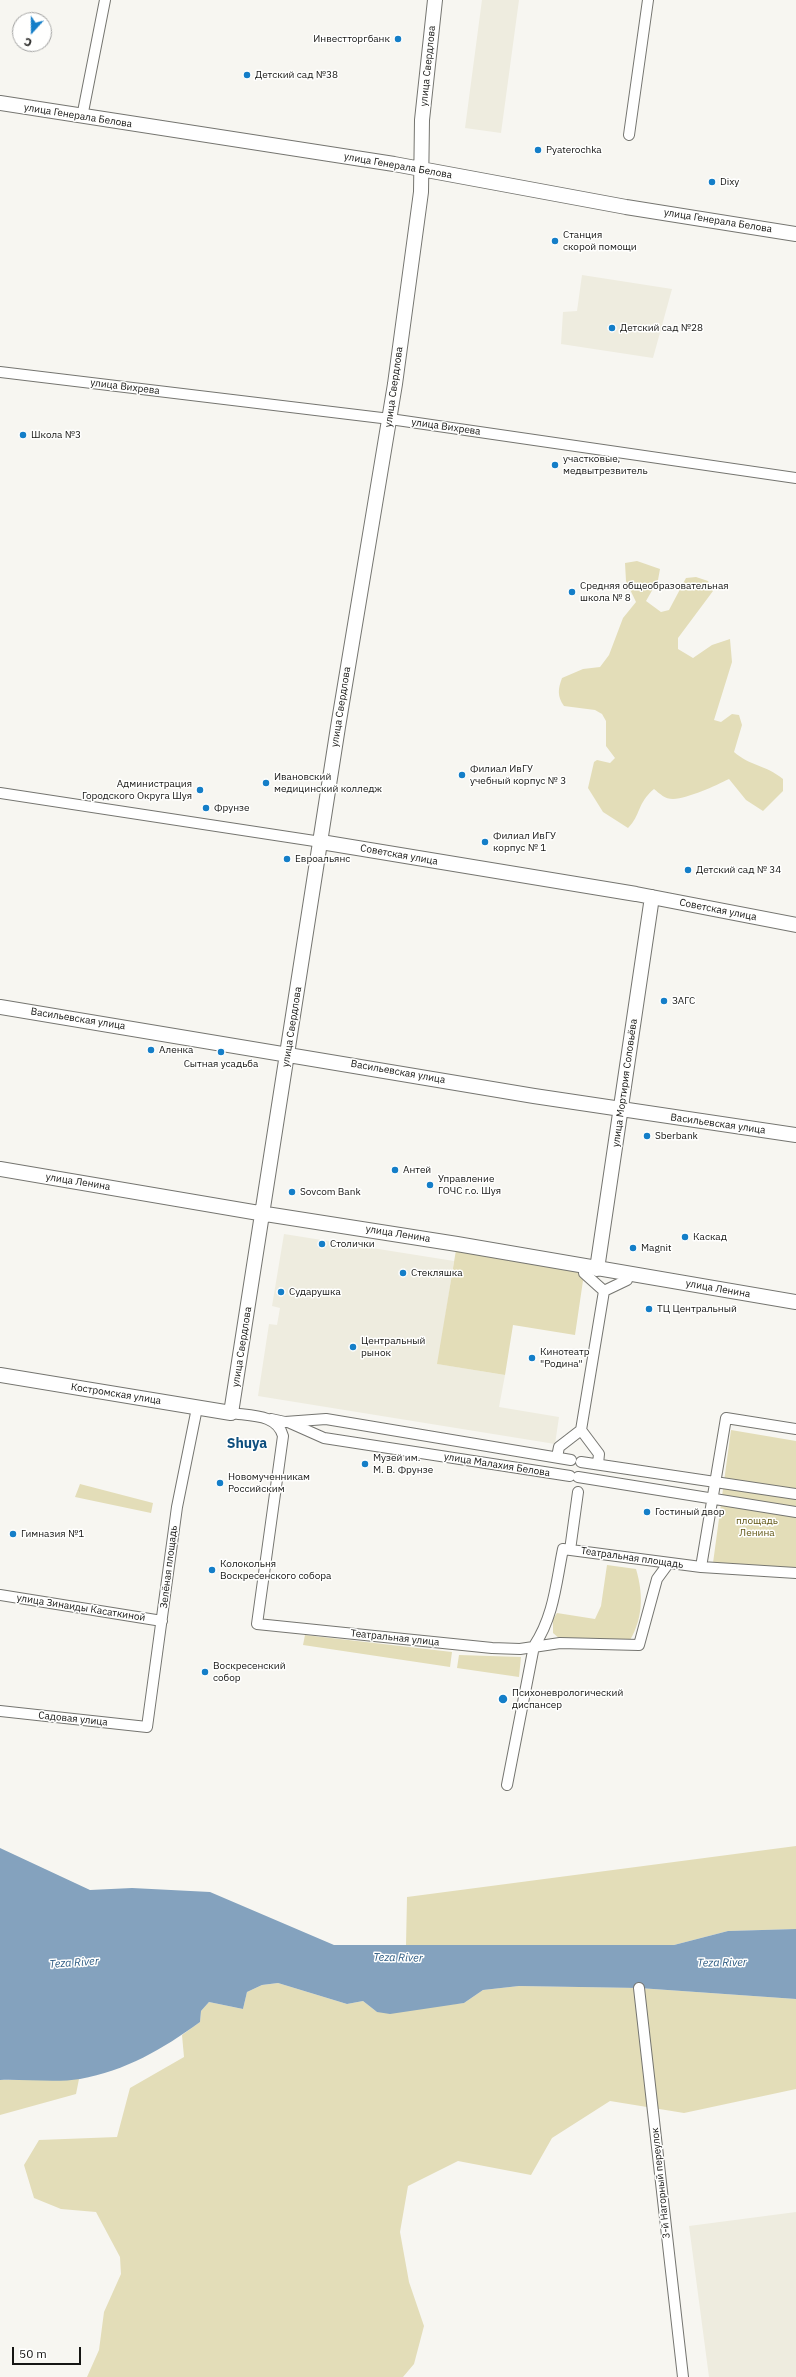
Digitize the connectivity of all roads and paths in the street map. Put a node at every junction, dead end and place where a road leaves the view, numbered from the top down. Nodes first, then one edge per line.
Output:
1 (105, 0) edge
2 (435, 0) edge
3 (648, 0) edge
4 (0, 103) edge
5 (82, 117) junction
6 (629, 135) dead end
7 (422, 170) junction
8 (796, 234) edge
9 (0, 372) edge
10 (390, 419) junction
11 (796, 478) edge
12 (0, 793) edge
13 (321, 842) junction
14 (652, 897) junction
15 (796, 925) edge
16 (0, 1007) edge
17 (288, 1053) junction
18 (621, 1110) junction
19 (796, 1135) edge
20 (0, 1169) edge
21 (261, 1213) junction
22 (591, 1271) junction
23 (627, 1280) dead end
24 (604, 1291) junction
25 (796, 1302) edge
26 (0, 1375) edge
27 (197, 1408) junction
28 (231, 1413) junction
29 (269, 1419) junction
30 (285, 1422) junction
31 (796, 1429) edge
32 (581, 1430) junction
33 (557, 1457) junction
34 (571, 1460) junction
35 (581, 1462) junction
36 (598, 1464) junction
37 (574, 1477) junction
38 (715, 1482) junction
39 (578, 1492) dead end
40 (796, 1494) edge
41 (712, 1499) junction
42 (796, 1512) edge
43 (566, 1549) junction
44 (668, 1564) junction
45 (701, 1567) junction
46 (796, 1573) edge
47 (0, 1595) edge
48 (162, 1621) junction
49 (534, 1646) junction
50 (0, 1711) edge
51 (147, 1727) joint
52 (508, 1785) dead end
53 (639, 1988) dead end
54 (684, 2377) edge

1 - 5 street
2 - 7 main road, улица Свердлова
3 - 6 street
4 - 5 main road, улица Генерала Белова
5 - 7 main road, улица Генерала Белова
7 - 8 main road, улица Генерала Белова
7 - 10 main road, улица Свердлова
9 - 10 street, улица Вихрева
10 - 11 street, улица Вихрева
10 - 13 main road, улица Свердлова
12 - 13 street, Советская улица
13 - 14 main road, Советская улица
13 - 17 main road, улица Свердлова
14 - 15 main road, Советская улица
14 - 18 main road, улица Мортирия Соловьёва
16 - 17 main road, Васильевская улица
17 - 18 main road, Васильевская улица
17 - 21 main road, улица Свердлова
18 - 19 main road, Васильевская улица
18 - 22 main road, улица Мортирия Соловьёва
20 - 21 main road, улица Ленина
21 - 22 main road, улица Ленина
21 - 28 main road, улица Свердлова
22 - 24 street
22 - 25 main road, улица Ленина
23 - 24 street
24 - 32 street
26 - 27 main road, Костромская улица
27 - 28 main road, Костромская улица
27 - 48 street, Зелёная площадь
28 - 29 street
29 - 30 street, улица Малахия Белова
29 - 49 street, Театральная улица
30 - 33 street, улица Малахия Белова
30 - 37 street, улица Малахия Белова
31 - 38 street
32 - 33 street
32 - 36 street
33 - 34 street, улица Малахия Белова
34 - 35 street, улица Малахия Белова
34 - 37 street, улица Малахия Белова
35 - 36 street, улица Малахия Белова
35 - 37 street
36 - 38 street, улица Малахия Белова
37 - 41 street, улица Малахия Белова
38 - 40 street
38 - 41 street
39 - 43 street
41 - 42 street
41 - 45 street
43 - 44 street, Театральная площадь
43 - 49 street
44 - 45 street, Театральная площадь
44 - 49 street, Театральная улица
45 - 46 street
47 - 48 street, улица Зинаиды Касаткиной
48 - 51 street, Зелёная площадь
49 - 52 street
50 - 51 street, Садовая улица
53 - 54 street, 3-й Нагорный переулок

